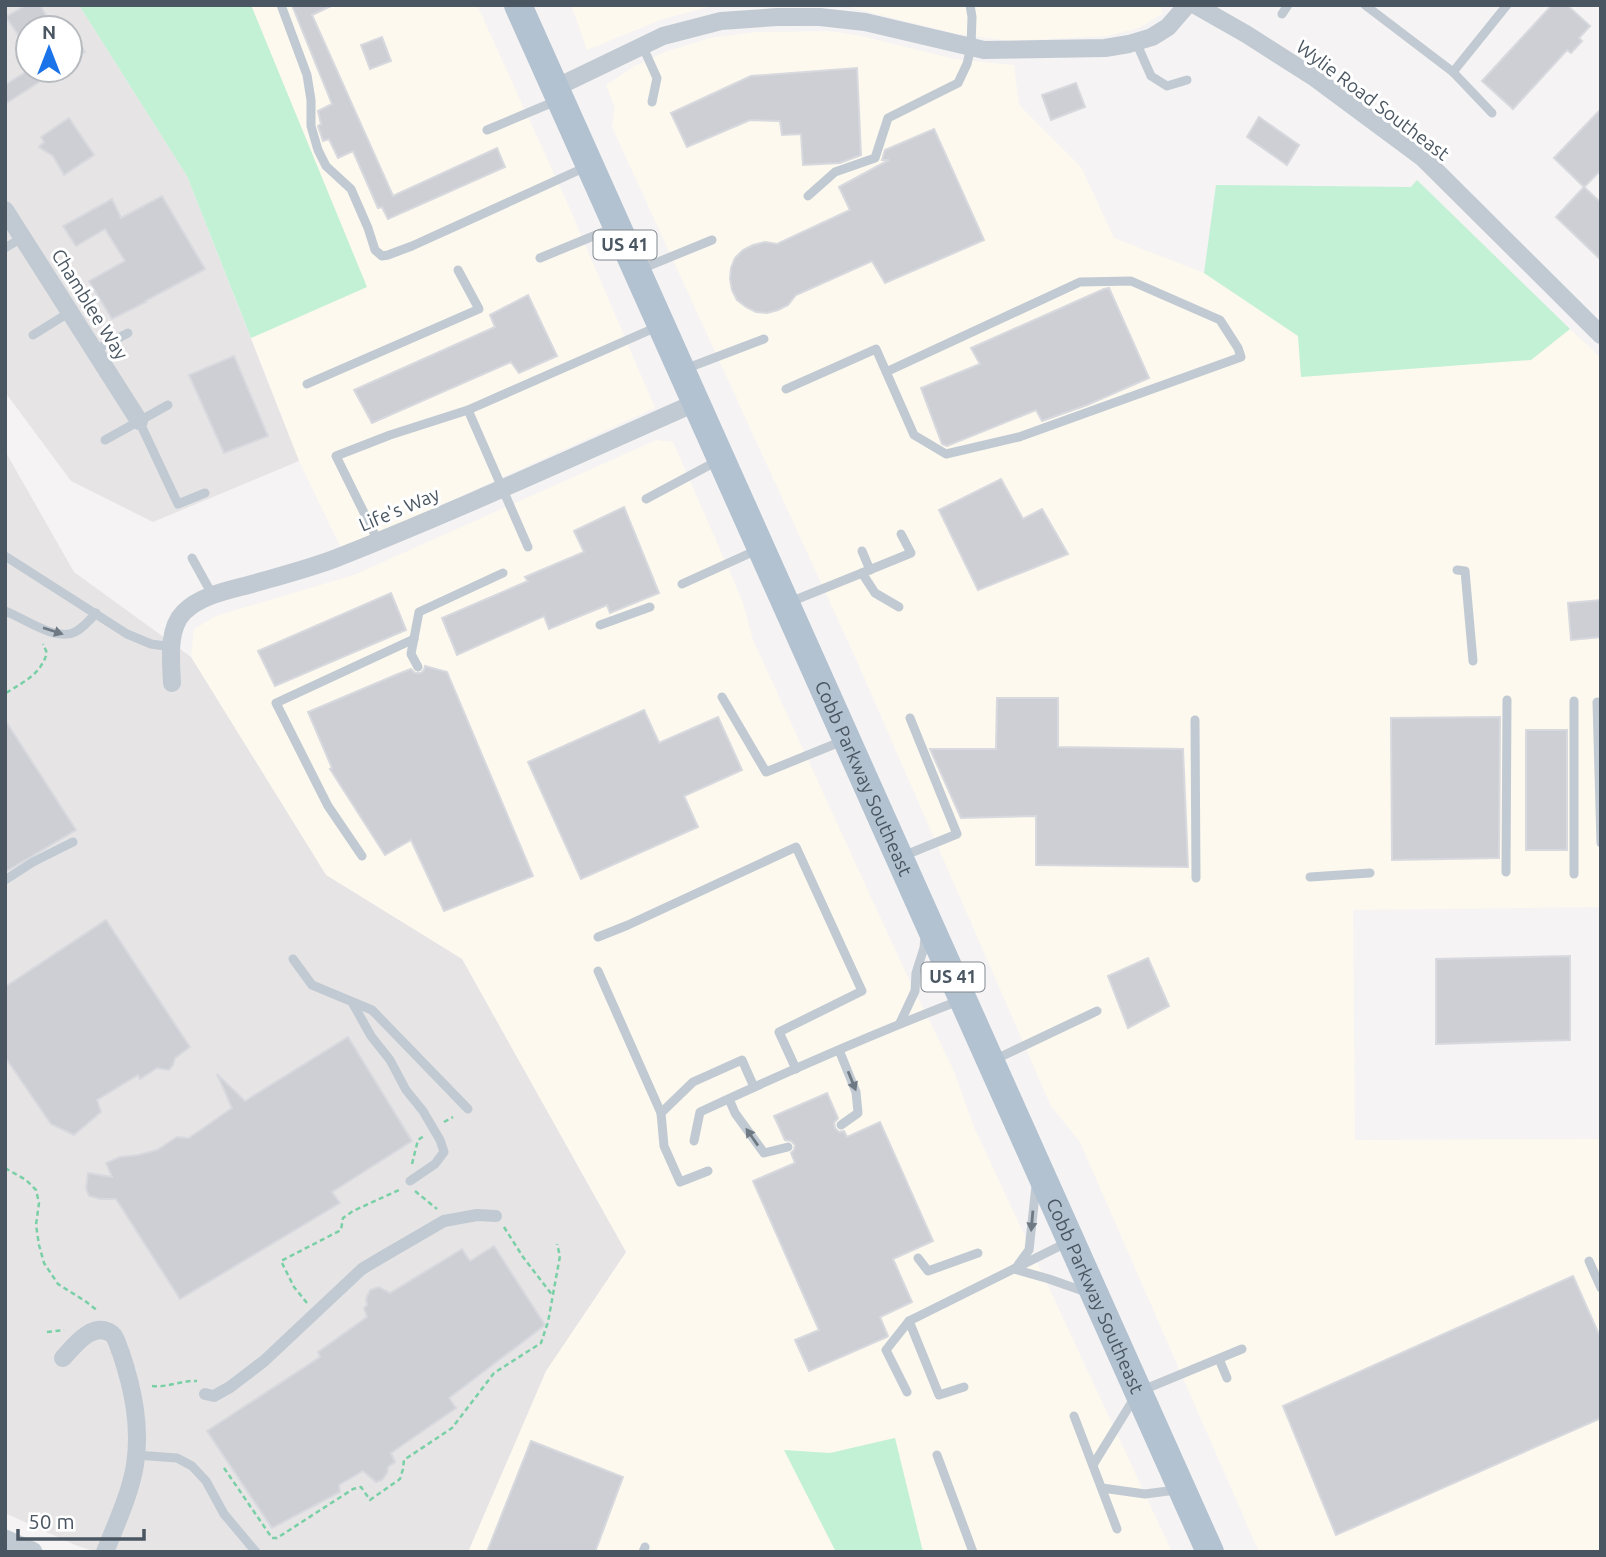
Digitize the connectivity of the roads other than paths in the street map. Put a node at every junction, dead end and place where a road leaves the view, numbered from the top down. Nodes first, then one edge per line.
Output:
1 (281, 5) edge
2 (518, 5) edge
3 (970, 5) edge
4 (1187, 5) edge
5 (1195, 5) edge
6 (1288, 5) edge
7 (1365, 5) edge
8 (1507, 5) edge
9 (798, 11) edge
10 (1282, 14) dead end
11 (1136, 42) junction
12 (642, 45) junction
13 (971, 47) junction
14 (1453, 72) junction
15 (1187, 79) dead end
16 (557, 94) junction
17 (652, 103) dead end
18 (1492, 113) dead end
19 (487, 130) dead end
20 (589, 166) junction
21 (808, 196) dead end
22 (5, 210) edge
23 (616, 226) junction
24 (23, 237) junction
25 (712, 240) dead end
26 (5, 248) edge
27 (540, 258) dead end
28 (458, 270) dead end
29 (637, 271) junction
30 (70, 312) junction
31 (661, 326) junction
32 (128, 333) dead end
33 (33, 335) dead end
34 (1601, 335) edge
35 (764, 339) dead end
36 (94, 350) junction
37 (680, 370) junction
38 (886, 372) junction
39 (307, 384) dead end
40 (786, 389) dead end
41 (695, 403) junction
42 (168, 405) dead end
43 (468, 410) junction
44 (139, 421) junction
45 (105, 440) dead end
46 (720, 459) junction
47 (502, 488) junction
48 (205, 492) dead end
49 (646, 499) dead end
50 (901, 534) dead end
51 (378, 541) junction
52 (528, 547) dead end
53 (761, 548) junction
54 (862, 551) dead end
55 (5, 556) edge
56 (192, 558) dead end
57 (1457, 570) dead end
58 (866, 572) junction
59 (503, 573) dead end
60 (682, 584) dead end
61 (214, 596) junction
62 (786, 604) junction
63 (650, 607) dead end
64 (899, 607) dead end
65 (5, 611) edge
66 (96, 613) junction
67 (600, 625) dead end
68 (414, 639) junction
69 (172, 648) junction
70 (1473, 661) dead end
71 (418, 667) dead end
72 (172, 683) dead end
73 (722, 697) dead end
74 (1507, 700) dead end
75 (1574, 701) dead end
76 (1597, 702) dead end
77 (910, 718) dead end
78 (1195, 720) dead end
79 (846, 739) junction
80 (73, 842) dead end
81 (1601, 843) edge
82 (362, 856) dead end
83 (899, 857) junction
84 (1506, 872) dead end
85 (1370, 873) dead end
86 (1574, 874) dead end
87 (1310, 877) dead end
88 (1196, 878) dead end
89 (5, 880) edge
90 (927, 918) junction
91 (598, 937) dead end
92 (293, 959) dead end
93 (598, 971) dead end
94 (962, 999) junction
95 (352, 1002) junction
96 (1097, 1011) dead end
97 (900, 1023) junction
98 (839, 1050) junction
99 (991, 1062) junction
100 (796, 1069) junction
101 (754, 1087) junction
102 (729, 1098) junction
103 (468, 1109) dead end
104 (661, 1113) junction
105 (841, 1125) dead end
106 (694, 1141) dead end
107 (788, 1147) dead end
108 (1038, 1167) junction
109 (708, 1171) dead end
110 (409, 1182) road end
111 (496, 1216) road end
112 (1071, 1241) junction
113 (978, 1253) dead end
114 (918, 1258) dead end
115 (1589, 1261) dead end
116 (1014, 1269) junction
117 (1601, 1289) edge
118 (1095, 1295) junction
119 (909, 1321) junction
120 (1242, 1349) dead end
121 (63, 1358) dead end
122 (1219, 1359) junction
123 (1227, 1378) dead end
124 (964, 1387) dead end
125 (907, 1392) dead end
126 (1139, 1392) junction
127 (205, 1394) dead end
128 (1074, 1416) dead end
129 (136, 1455) junction
130 (937, 1455) dead end
131 (1093, 1465) junction
132 (1102, 1488) junction
133 (1182, 1489) junction
134 (1117, 1529) dead end
135 (5, 1540) edge
136 (32, 1552) edge
137 (105, 1552) edge
138 (256, 1552) edge
139 (973, 1552) edge
140 (1210, 1552) edge

1 - 20 lane
2 - 16 main road, Cobb Parkway Southeast / US 41
3 - 13 lane
4 - 11 street
5 - 34 street, Wylie Road Southeast
6 - 10 lane
7 - 14 lane
8 - 14 lane
9 - 12 street
9 - 13 street
11 - 13 street
11 - 15 lane
12 - 16 street
12 - 17 lane
13 - 21 lane
14 - 18 lane
16 - 19 lane
16 - 20 main road, Cobb Parkway Southeast / US 41
20 - 23 main road, Cobb Parkway Southeast / US 41
22 - 24 street, Chamblee Way
23 - 27 lane
23 - 29 main road, Cobb Parkway Southeast / US 41
24 - 26 lane
24 - 30 street, Chamblee Way
25 - 29 lane
28 - 39 lane
29 - 31 main road, Cobb Parkway Southeast / US 41
30 - 33 lane
30 - 36 street, Chamblee Way
31 - 37 main road, Cobb Parkway Southeast / US 41
31 - 43 lane
32 - 36 lane
35 - 37 lane
36 - 44 street, Chamblee Way
37 - 41 main road, Cobb Parkway Southeast / US 41
38 - 38 lane
38 - 40 lane
41 - 46 main road, Cobb Parkway Southeast / US 41
41 - 47 street, Life's Way
42 - 44 lane
43 - 47 lane
43 - 51 lane
44 - 45 lane
44 - 48 lane
46 - 49 lane
46 - 53 main road, Cobb Parkway Southeast / US 41
47 - 51 street, Life's Way
47 - 52 lane
50 - 58 lane
51 - 61 street, Life's Way
53 - 60 lane
53 - 62 main road, Cobb Parkway Southeast / US 41
54 - 58 lane
55 - 66 lane
56 - 61 lane
57 - 70 lane
58 - 62 lane
58 - 64 lane
59 - 68 lane
61 - 69 street, Life's Way
62 - 79 main road, Cobb Parkway Southeast / US 41
63 - 67 lane
65 -> 66 lane
66 - 69 lane
68 - 71 lane
68 - 82 lane
69 - 72 street, Life's Way
73 - 79 lane
74 - 84 lane
75 - 86 lane
76 - 81 lane
77 - 83 lane
78 - 88 lane
79 - 83 main road, Cobb Parkway Southeast / US 41
80 - 89 lane
83 - 90 main road, Cobb Parkway Southeast / US 41
85 - 87 lane
90 - 94 main road, Cobb Parkway Southeast / US 41
90 - 97 lane
91 - 100 lane
92 - 95 lane
93 - 104 lane
94 - 97 lane
94 - 99 main road, Cobb Parkway Southeast / US 41
95 - 103 lane
95 - 110 lane
96 - 99 lane
97 - 98 lane
98 - 100 lane
98 -> 105 lane
99 - 108 main road, Cobb Parkway Southeast / US 41
100 - 101 lane
101 - 102 lane
101 - 104 lane
102 - 106 lane
107 -> 102 lane
104 - 109 lane
108 - 112 main road, Cobb Parkway Southeast / US 41
108 -> 116 lane
111 - 127 street
112 - 116 lane
112 - 118 main road, Cobb Parkway Southeast / US 41
113 - 114 lane
115 - 117 lane
116 - 118 lane
116 - 119 lane
118 - 126 main road, Cobb Parkway Southeast / US 41
119 - 124 lane
119 - 125 lane
120 - 122 lane
121 - 129 street
122 - 123 lane
122 - 126 lane
126 - 131 lane
126 - 133 main road, Cobb Parkway Southeast / US 41
128 - 131 lane
129 - 137 street
129 - 138 lane
130 - 139 lane
131 - 132 lane
132 - 133 lane
132 - 134 lane
133 - 140 main road, Cobb Parkway Southeast / US 41
135 - 136 street

